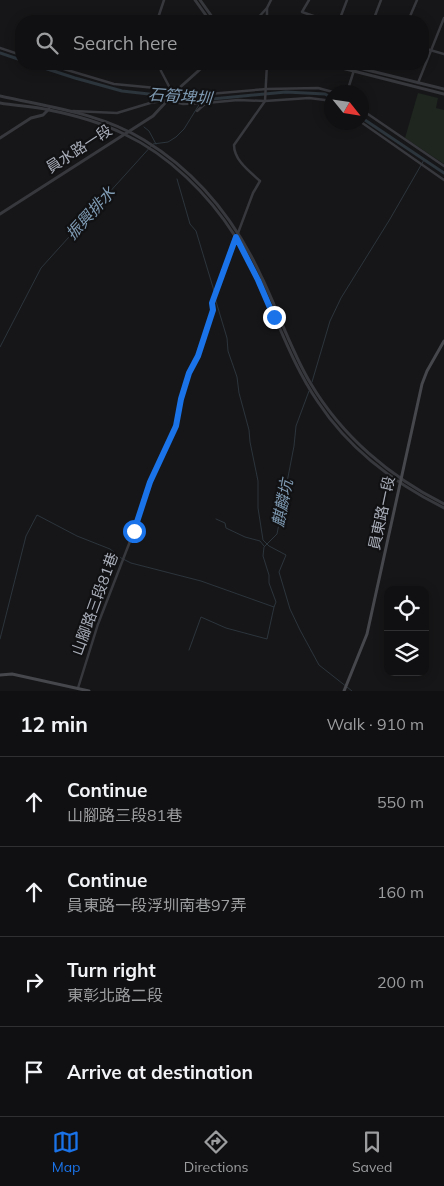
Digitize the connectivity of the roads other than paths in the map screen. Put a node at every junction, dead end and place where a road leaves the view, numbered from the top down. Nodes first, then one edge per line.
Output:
1 (164, 0) edge
2 (195, 0) edge
3 (200, 0) edge
4 (271, 0) edge
5 (308, 0) edge
6 (347, 0) edge
7 (382, 0) edge
8 (416, 0) edge
9 (267, 8) junction
10 (159, 15) edge
11 (206, 15) edge
12 (211, 15) edge
13 (261, 15) edge
14 (268, 15) edge
15 (311, 15) edge
16 (341, 15) edge
17 (376, 15) edge
18 (410, 15) edge
19 (444, 18) edge
20 (0, 48) edge
21 (431, 50) junction
22 (15, 53) edge
23 (444, 54) edge
24 (429, 55) edge
25 (66, 70) edge
26 (161, 70) edge
27 (199, 70) edge
28 (267, 70) edge
29 (349, 70) edge
30 (373, 70) edge
31 (423, 70) edge
32 (353, 71) junction
33 (418, 83) junction
34 (349, 85) edge
35 (267, 89) junction
36 (444, 89) edge
37 (171, 90) junction
38 (177, 90) junction
39 (324, 90) edge
40 (444, 94) edge
41 (0, 96) edge
42 (167, 100) junction
43 (324, 100) edge
44 (265, 101) junction
45 (0, 103) edge
46 (206, 103) junction
47 (49, 108) junction
48 (71, 111) junction
49 (197, 111) dead end
50 (369, 115) edge
51 (369, 128) edge
52 (128, 131) junction
53 (124, 134) junction
54 (0, 138) edge
55 (444, 166) edge
56 (444, 180) edge
57 (0, 214) edge
58 (238, 232) junction
59 (236, 237) junction
60 (444, 341) edge
61 (310, 386) junction
62 (400, 481) junction
63 (444, 504) edge
64 (444, 508) edge
65 (0, 675) edge
66 (78, 688) junction
67 (346, 690) edge
68 (89, 691) edge

1 - 10 street
2 - 11 street
3 - 12 street
4 - 9 street
5 - 15 street
6 - 16 street
7 - 17 street
8 - 18 street
9 - 13 street
9 - 14 street
19 - 21 street
20 - 22 street
21 - 23 street
21 - 24 street
25 - 37 street
26 - 37 street
27 - 38 street, 員水路一段
28 - 35 street
29 - 32 street
30 - 33 street
31 - 33 street
32 - 34 street
32 - 40 street
33 - 36 street
35 - 38 street
35 - 39 street
35 - 44 street
37 - 38 street
38 - 42 street, 員水路一段
41 - 47 street
42 - 46 street
42 - 48 street
42 - 52 street, 員水路一段
43 - 44 street
44 - 46 street
44 - 58 street, 山腳路三段81巷
45 - 47 street
46 - 49 street
47 - 48 street
47 - 53 street
47 - 54 street
48 - 52 street
50 - 55 street
51 - 56 street
52 - 53 street, 員水路一段
52 - 58 street
53 - 57 street, 員水路一段
53 - 59 street
58 - 59 street, 山腳路三段81巷
58 - 61 street
59 - 61 street
59 - 66 street, 山腳路三段81巷
60 - 62 main road, 員東路一段
61 - 62 street
62 - 63 street
62 - 64 street
62 - 67 main road, 員東路一段
65 - 66 main road
66 - 68 main road

